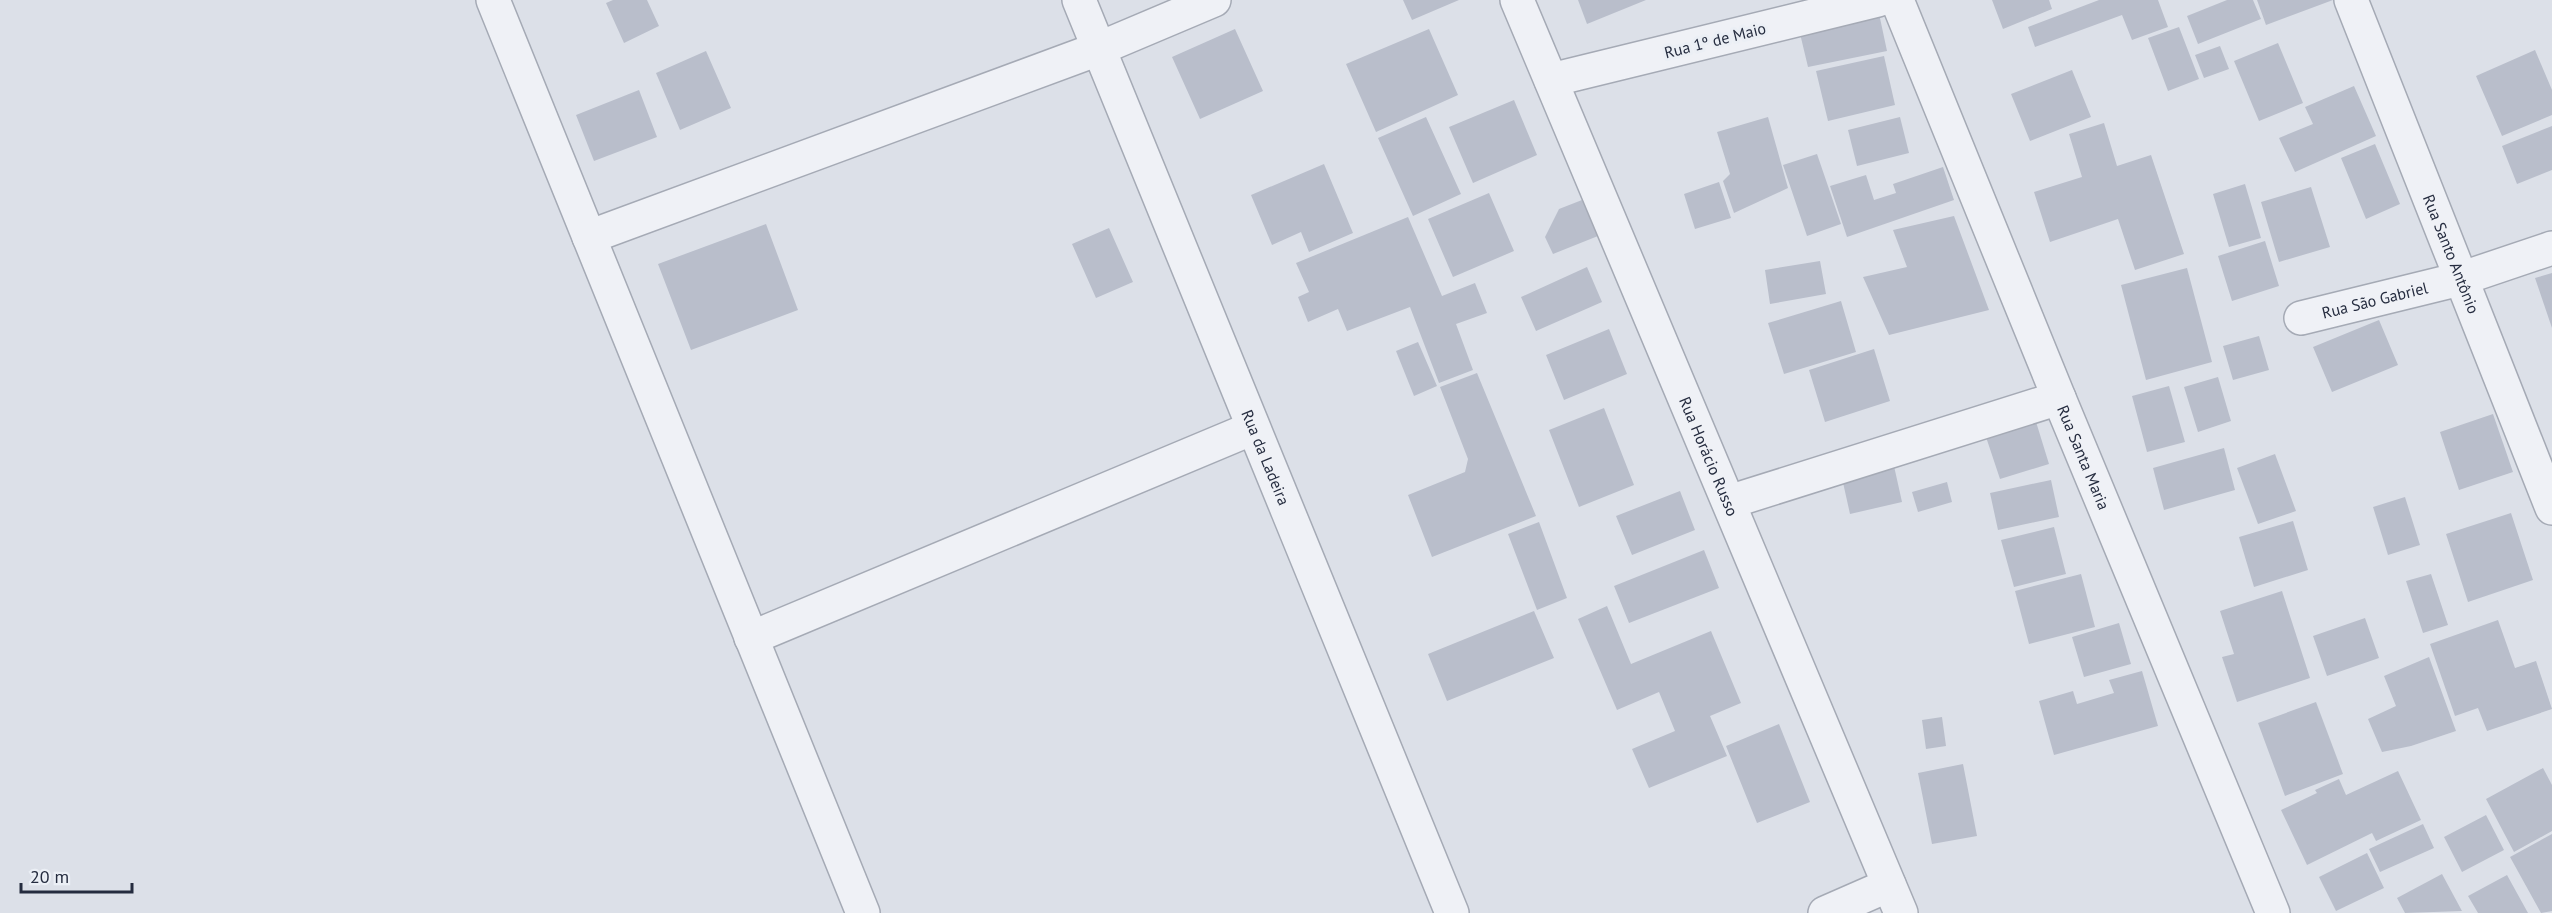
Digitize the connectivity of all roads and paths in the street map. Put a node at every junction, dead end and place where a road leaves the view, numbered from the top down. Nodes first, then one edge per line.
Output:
1 (493, 0) edge
2 (1079, 0) edge
3 (1214, 0) edge
4 (1517, 0) edge
5 (1878, 0) edge
6 (1897, 0) edge
7 (2351, 0) edge
8 (1098, 50) junction
9 (1551, 80) junction
10 (589, 237) junction
11 (2552, 248) edge
12 (2460, 279) junction
13 (2301, 318) dead end
14 (2059, 398) junction
15 (1253, 428) junction
16 (1729, 502) junction
17 (2552, 508) edge
18 (751, 638) junction
19 (1895, 899) edge
20 (863, 913) edge
21 (1452, 913) edge
22 (1825, 913) edge
23 (2273, 913) edge

1 - 10 street
2 - 8 street, Rua da Ladeira
3 - 8 street
4 - 9 street, Rua Horácio Russo
5 - 9 street, Rua 1º de Maio
6 - 14 street, Rua Santa Maria
7 - 12 street, Rua Santo Antônio
8 - 10 street
8 - 15 street, Rua da Ladeira
9 - 16 street, Rua Horácio Russo
10 - 18 street
11 - 12 street, Rua São Gabriel
12 - 13 street, Rua São Gabriel
12 - 17 street, Rua Santo Antônio
14 - 16 street
14 - 23 street, Rua Santa Maria
15 - 18 street
15 - 21 street, Rua da Ladeira
16 - 19 street, Rua Horácio Russo
18 - 20 street
19 - 22 street

